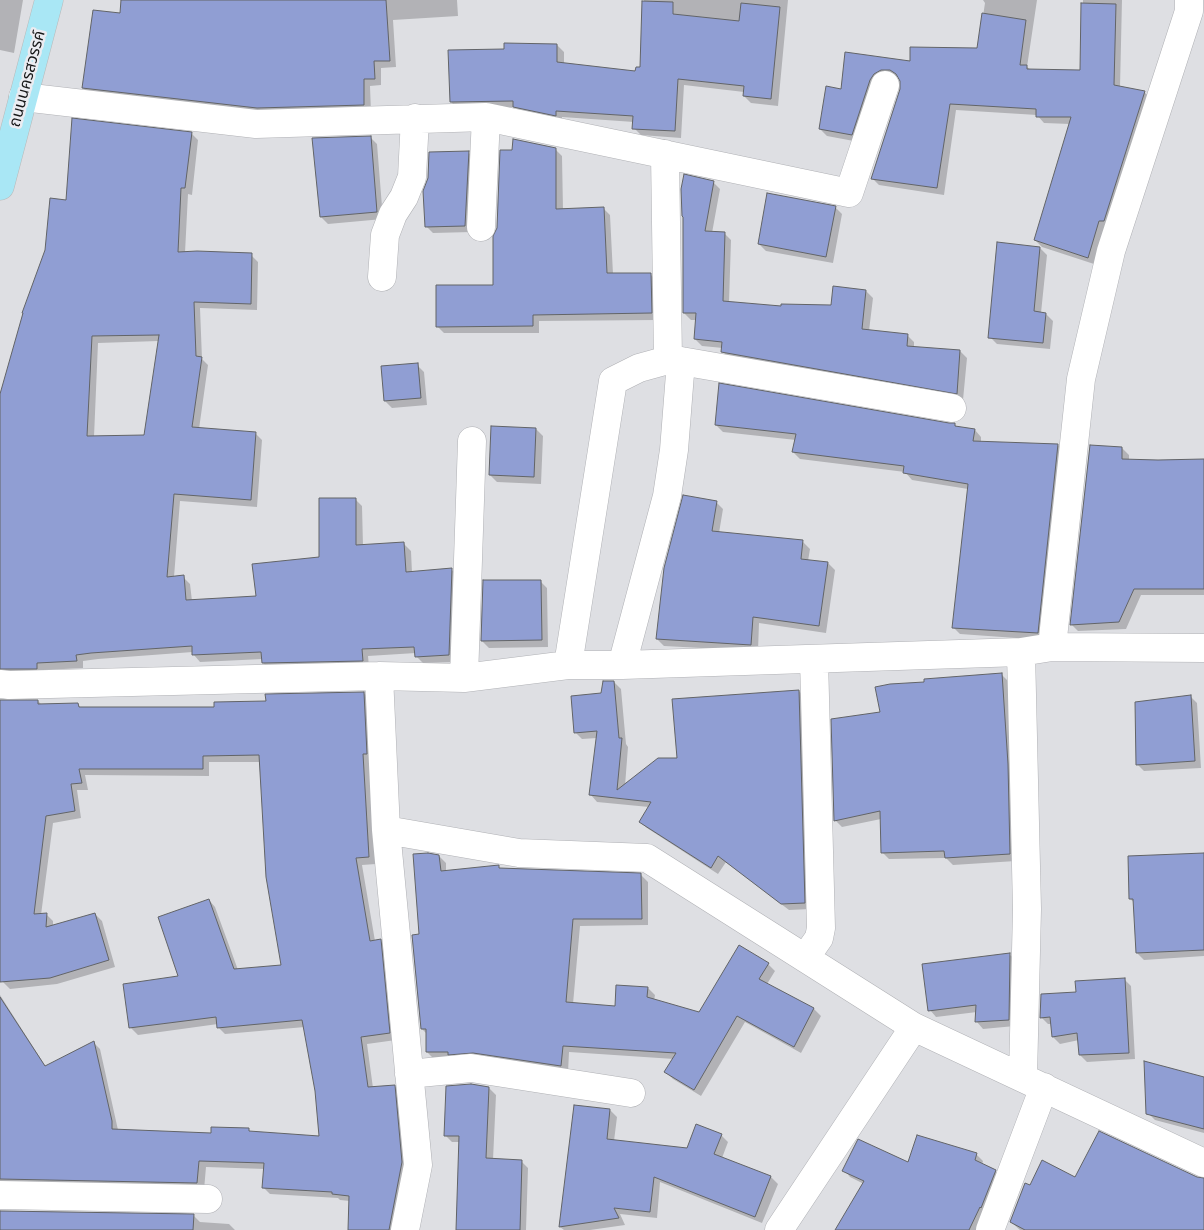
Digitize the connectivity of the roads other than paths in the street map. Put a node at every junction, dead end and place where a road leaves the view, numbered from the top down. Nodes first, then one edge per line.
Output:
1 (49, 0) edge
2 (1189, 0) edge
3 (885, 85) dead end
4 (23, 97) junction
5 (486, 117) junction
6 (415, 118) junction
7 (7, 133) edge
8 (665, 154) junction
9 (0, 186) edge
10 (481, 226) dead end
11 (382, 277) dead end
12 (674, 360) junction
13 (952, 408) dead end
14 (472, 441) dead end
15 (1052, 647) junction
16 (1204, 648) edge
17 (1021, 652) junction
18 (814, 659) junction
19 (568, 665) junction
20 (622, 665) junction
21 (379, 676) junction
22 (464, 678) junction
23 (0, 684) edge
24 (386, 830) junction
25 (805, 958) junction
26 (914, 1027) junction
27 (409, 1074) junction
28 (1033, 1082) junction
29 (631, 1093) dead end
30 (1204, 1163) edge
31 (0, 1195) edge
32 (208, 1199) dead end
33 (405, 1230) edge
34 (779, 1230) edge
35 (990, 1230) edge

1 - 4 main road, ถนนนครสวรรค์
2 - 15 street
3 - 8 street
4 - 6 street
4 - 7 main road, ถนนนครสวรรค์
5 - 6 street
5 - 8 street
5 - 10 street
6 - 11 street
7 - 9 main road, ถนนนครสวรรค์
8 - 12 street
12 - 13 street
12 - 19 street
12 - 20 street
14 - 22 street
15 - 16 street
15 - 17 street
17 - 18 street
17 - 28 street
18 - 20 street
18 - 25 street
19 - 20 street
19 - 22 street
21 - 22 street
21 - 23 street
21 - 24 street
24 - 25 street
24 - 27 street
25 - 26 street
26 - 28 street
26 - 34 street
27 - 29 street
27 - 33 street
28 - 30 street
28 - 35 street
31 - 32 street

